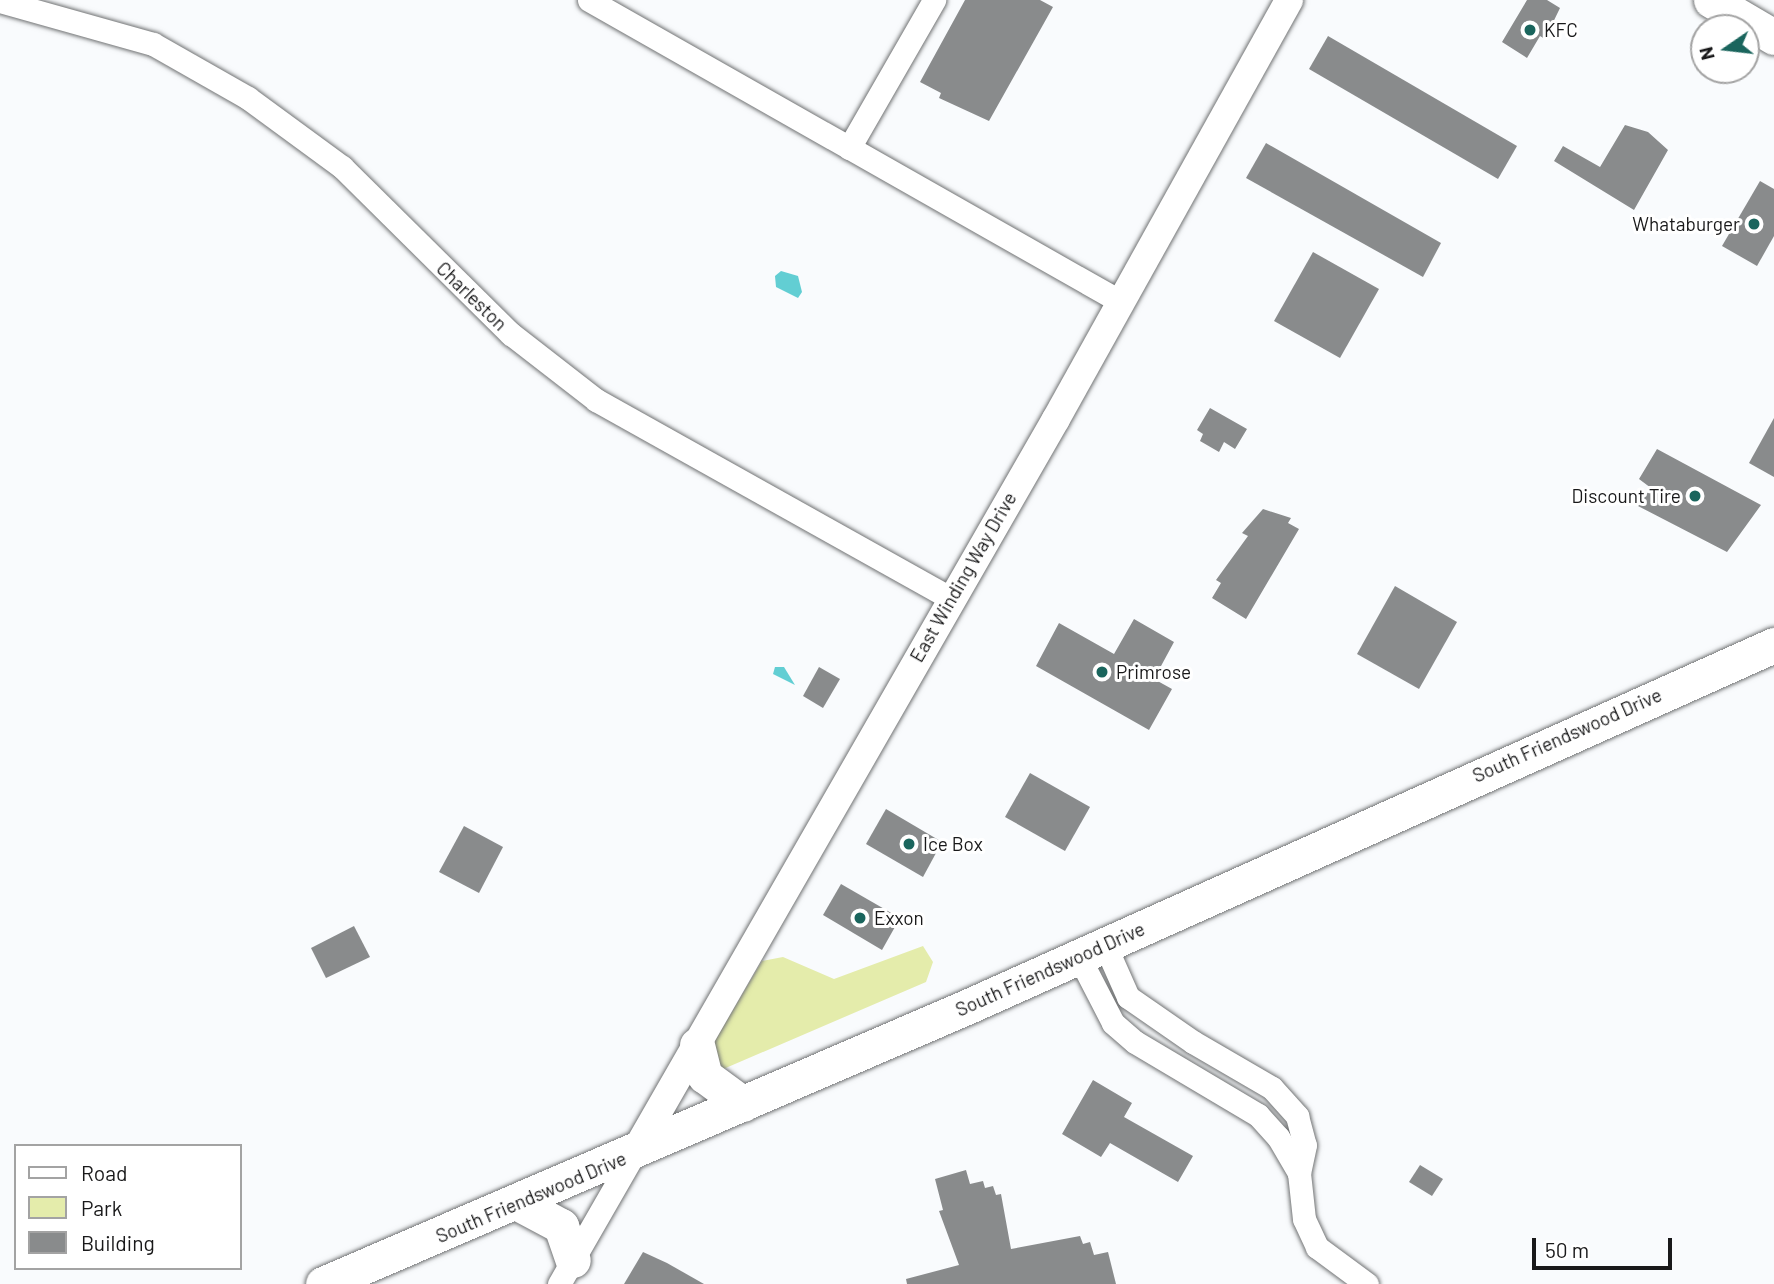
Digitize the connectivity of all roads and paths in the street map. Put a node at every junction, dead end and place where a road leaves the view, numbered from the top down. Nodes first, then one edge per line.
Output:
1 (589, 0) edge
2 (934, 0) edge
3 (1289, 0) edge
4 (1711, 0) edge
5 (0, 1) edge
6 (1774, 37) edge
7 (849, 148) junction
8 (1121, 302) junction
9 (951, 598) junction
10 (1774, 645) edge
11 (1092, 951) junction
12 (1192, 1042) junction
13 (697, 1045) junction
14 (1177, 1067) junction
15 (743, 1104) junction
16 (635, 1152) junction
17 (1299, 1173) junction
18 (518, 1203) junction
19 (566, 1272) edge
20 (323, 1284) edge
21 (1367, 1284) edge

1 - 7 street
2 - 7 street
3 - 8 street, East Winding Way Drive
4 - 6 main road
5 - 9 street, Charleston
7 - 8 street
8 - 9 street, East Winding Way Drive
9 - 13 street, East Winding Way Drive
10 - 11 main road, South Friendswood Drive
11 - 12 street
11 - 14 street
11 - 15 main road, South Friendswood Drive
12 - 14 street
12 - 17 street
13 - 15 main road
13 - 16 street, East Winding Way Drive
14 - 17 street
15 - 16 main road, South Friendswood Drive
16 - 18 main road, South Friendswood Drive
16 - 19 street
17 - 21 street
18 - 19 main road
18 - 20 main road, South Friendswood Drive

